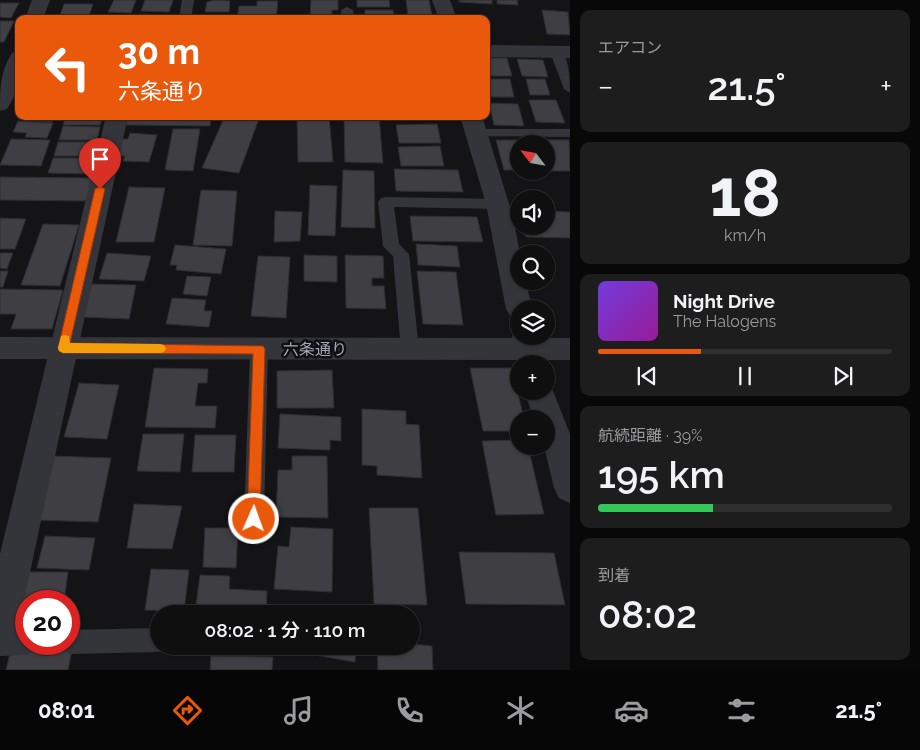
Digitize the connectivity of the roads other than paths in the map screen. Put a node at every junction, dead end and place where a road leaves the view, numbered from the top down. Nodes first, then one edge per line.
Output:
1 (41, 0) edge
2 (188, 0) edge
3 (441, 0) edge
4 (35, 15) edge
5 (186, 15) edge
6 (447, 15) edge
7 (0, 50) edge
8 (15, 50) edge
9 (490, 52) edge
10 (563, 52) edge
11 (15, 67) edge
12 (570, 89) edge
13 (0, 105) edge
14 (115, 120) edge
15 (474, 125) edge
16 (570, 133) edge
17 (498, 204) junction
18 (517, 300) edge
19 (0, 348) edge
20 (63, 348) junction
21 (259, 349) junction
22 (570, 349) edge
23 (410, 350) junction
24 (529, 350) edge
25 (542, 400) edge
26 (570, 488) edge
27 (254, 519) dead end
28 (0, 628) edge
29 (150, 640) edge
30 (80, 642) edge
31 (15, 643) edge
32 (0, 644) edge

1 - 4 street
2 - 5 lane
3 - 6 street
7 - 8 street
9 - 10 street
10 - 12 lane
11 - 13 street
14 - 20 street
15 - 16 lane
15 - 17 street
17 - 18 street
17 - 23 lane
19 - 20 street, 六条通り
20 - 21 street, 六条通り
20 - 28 street
21 - 23 street, 六条通り
21 - 27 lane
22 - 24 street, 六条通り
23 - 24 street, 六条通り
25 - 26 street
29 - 30 lane
31 - 32 lane

